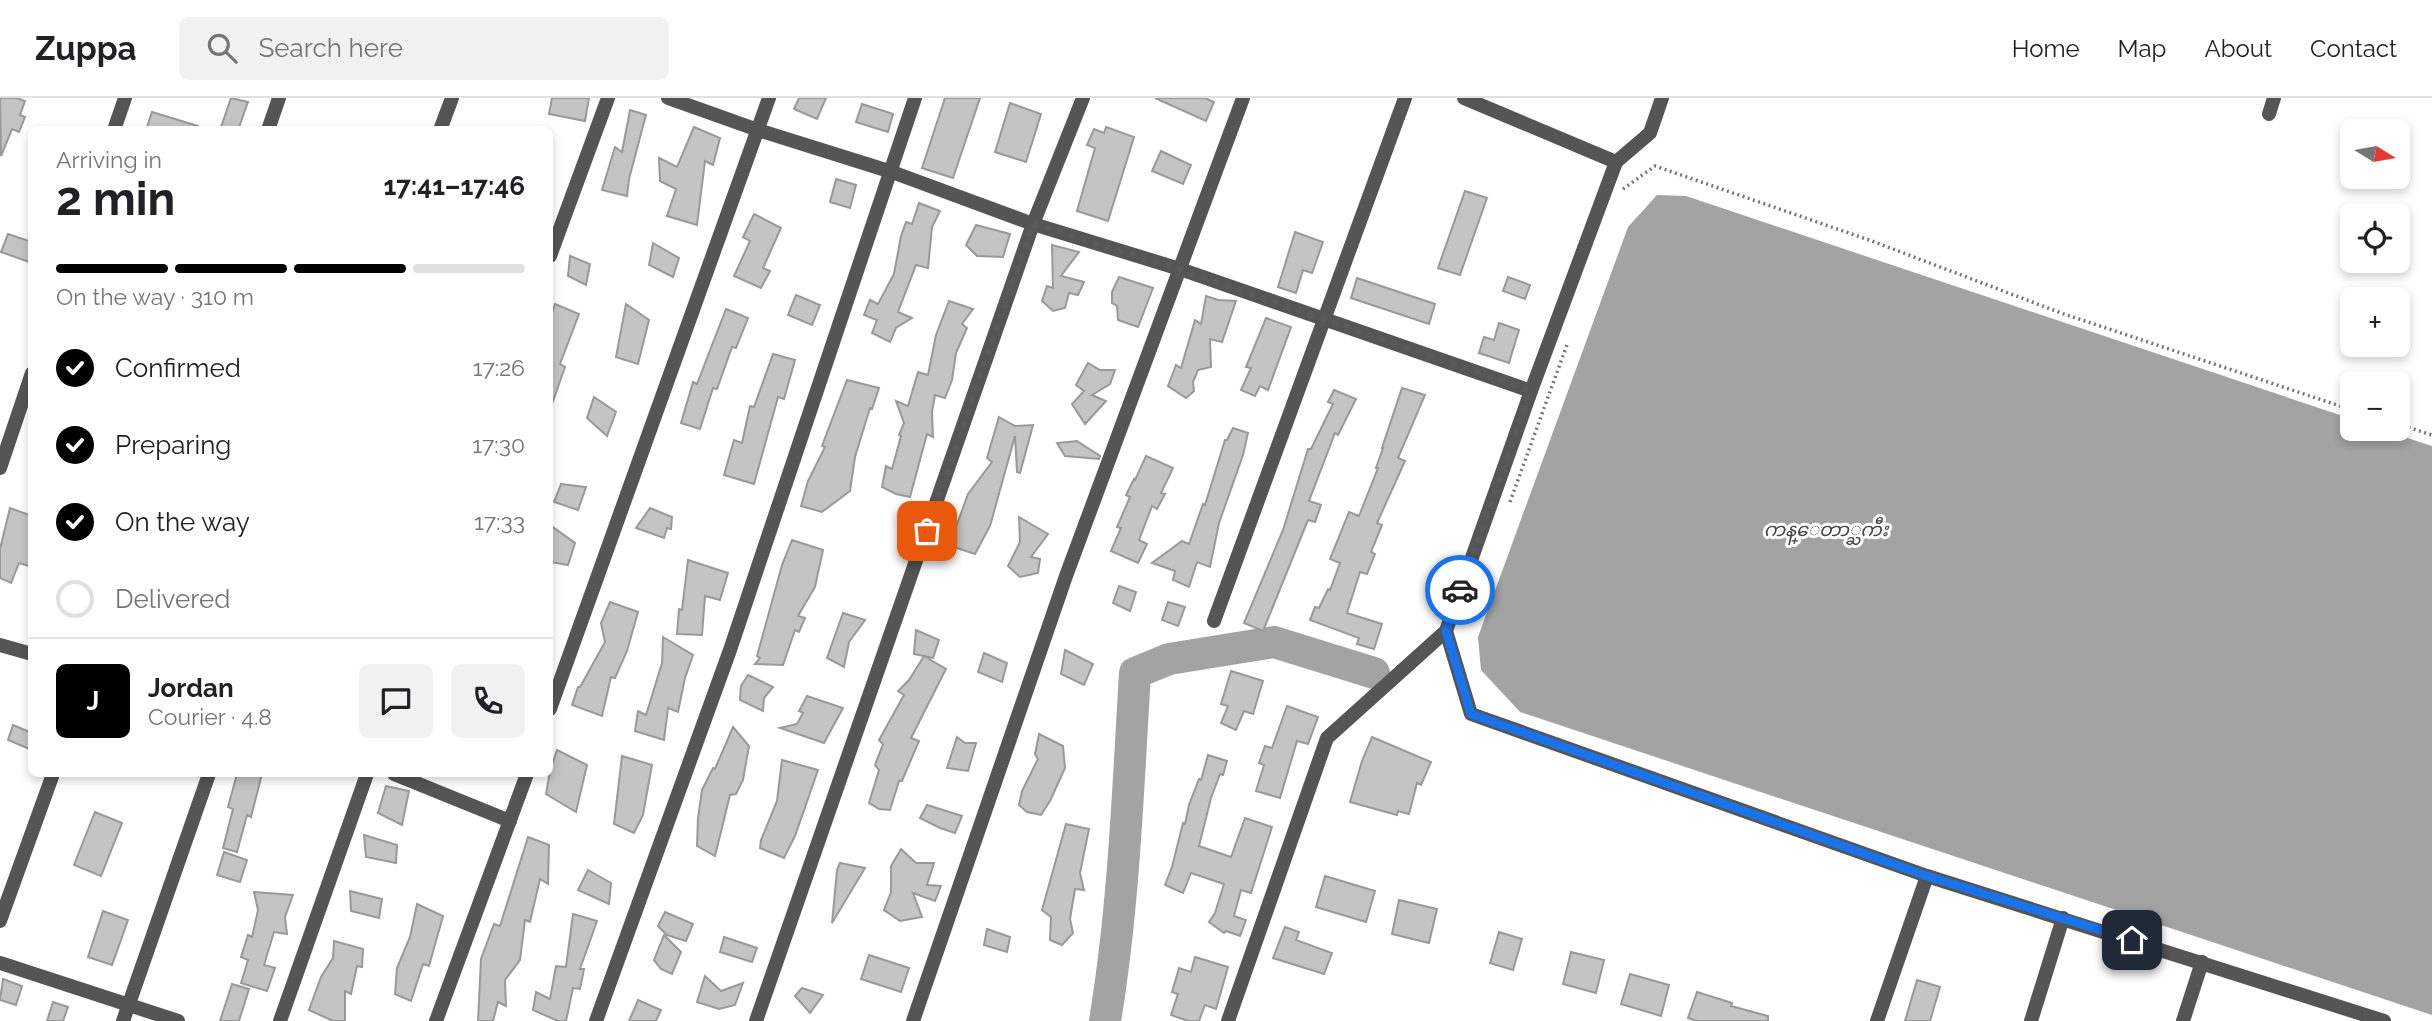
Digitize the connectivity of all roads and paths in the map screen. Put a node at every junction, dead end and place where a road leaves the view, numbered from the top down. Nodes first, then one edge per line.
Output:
1 (125, 98) edge
2 (279, 98) edge
3 (452, 98) edge
4 (608, 98) edge
5 (668, 98) edge
6 (769, 98) edge
7 (915, 98) edge
8 (1083, 98) edge
9 (1243, 98) edge
10 (1405, 98) edge
11 (1464, 98) edge
12 (1662, 98) edge
13 (2274, 98) edge
14 (2269, 114) dead end
15 (115, 126) edge
16 (269, 126) edge
17 (442, 126) edge
18 (758, 130) junction
19 (1616, 162) junction
20 (892, 172) junction
21 (1619, 201) dead end
22 (1033, 224) junction
23 (553, 248) edge
24 (1180, 269) junction
25 (1324, 319) junction
26 (1572, 332) dead end
27 (28, 385) edge
28 (1531, 391) junction
29 (2340, 406) edge
30 (2410, 428) edge
31 (2432, 435) edge
32 (0, 468) edge
33 (1510, 502) dead end
34 (1214, 621) dead end
35 (1446, 631) junction
36 (0, 645) edge
37 (28, 653) edge
38 (553, 701) edge
39 (52, 777) edge
40 (208, 777) edge
41 (366, 777) edge
42 (401, 777) edge
43 (526, 777) edge
44 (510, 821) junction
45 (1927, 876) junction
46 (2063, 918) junction
47 (0, 921) edge
48 (2202, 961) junction
49 (0, 963) edge
50 (128, 1005) junction
51 (2355, 1017) edge
52 (123, 1021) edge
53 (178, 1021) edge
54 (280, 1021) edge
55 (436, 1021) edge
56 (596, 1021) edge
57 (756, 1021) edge
58 (913, 1021) edge
59 (1228, 1021) edge
60 (1877, 1021) edge
61 (2031, 1021) edge
62 (2183, 1021) edge
63 (2384, 1021) edge

1 - 15 street
2 - 16 street
3 - 17 street
4 - 23 street
5 - 18 street
6 - 18 street
7 - 20 street
8 - 22 street
9 - 24 street
10 - 25 street
11 - 19 street
12 - 19 street
13 - 14 street
18 - 20 street
18 - 38 street
19 - 28 street
20 - 22 street
20 - 56 street
21 - 29 path
22 - 24 street
22 - 57 street
24 - 25 street
24 - 58 street
25 - 28 street
25 - 34 street
26 - 33 path
27 - 32 street
28 - 35 street
30 - 31 path
35 - 45 street
35 - 59 street
36 - 37 street
39 - 47 street
40 - 50 street
41 - 54 street
42 - 44 street
43 - 44 street
44 - 55 street
45 - 46 street
45 - 60 street
46 - 48 street
46 - 61 street
48 - 51 street
48 - 62 street
49 - 50 street
50 - 52 street
50 - 53 street
51 - 63 street

